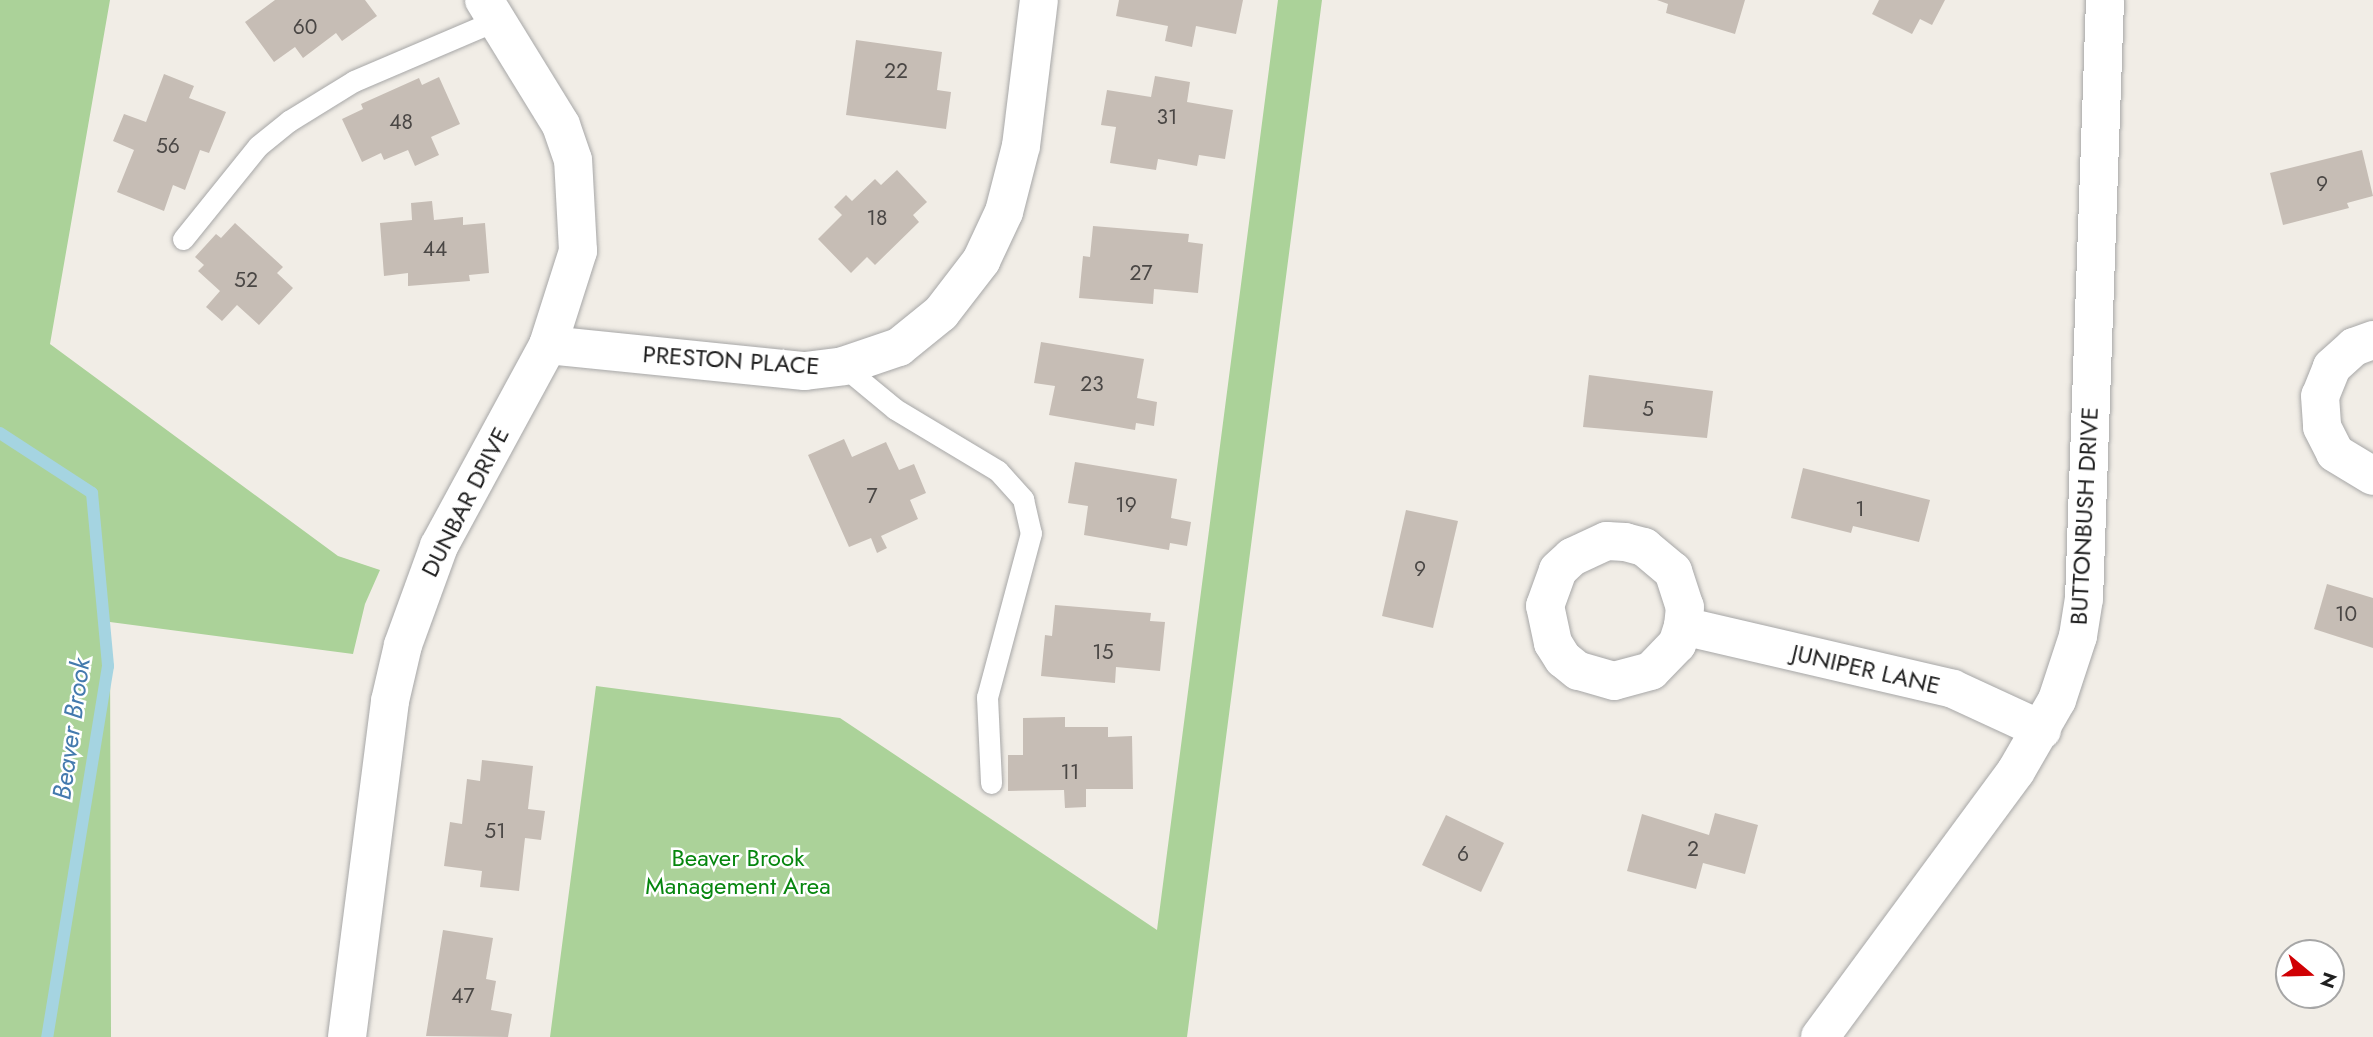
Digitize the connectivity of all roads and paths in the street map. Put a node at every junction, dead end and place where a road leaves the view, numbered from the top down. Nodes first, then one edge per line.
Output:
1 (1039, 0) edge
2 (2105, 0) edge
3 (491, 10) edge
4 (183, 239) dead end
5 (2373, 340) edge
6 (548, 345) junction
7 (843, 366) junction
8 (2373, 477) edge
9 (1684, 626) dead end
10 (2042, 730) junction
11 (992, 783) dead end
12 (347, 1037) edge
13 (1820, 1037) edge

1 - 7 street, PRESTON PLACE
2 - 10 street, BUTTONBUSH DRIVE
3 - 4 lane
3 - 6 street, DUNBAR DRIVE
5 - 8 street
6 - 7 street, PRESTON PLACE
6 - 12 street, DUNBAR DRIVE
7 - 11 lane
9 - 10 street, JUNIPER LANE
10 - 13 street, BUTTONBUSH DRIVE

